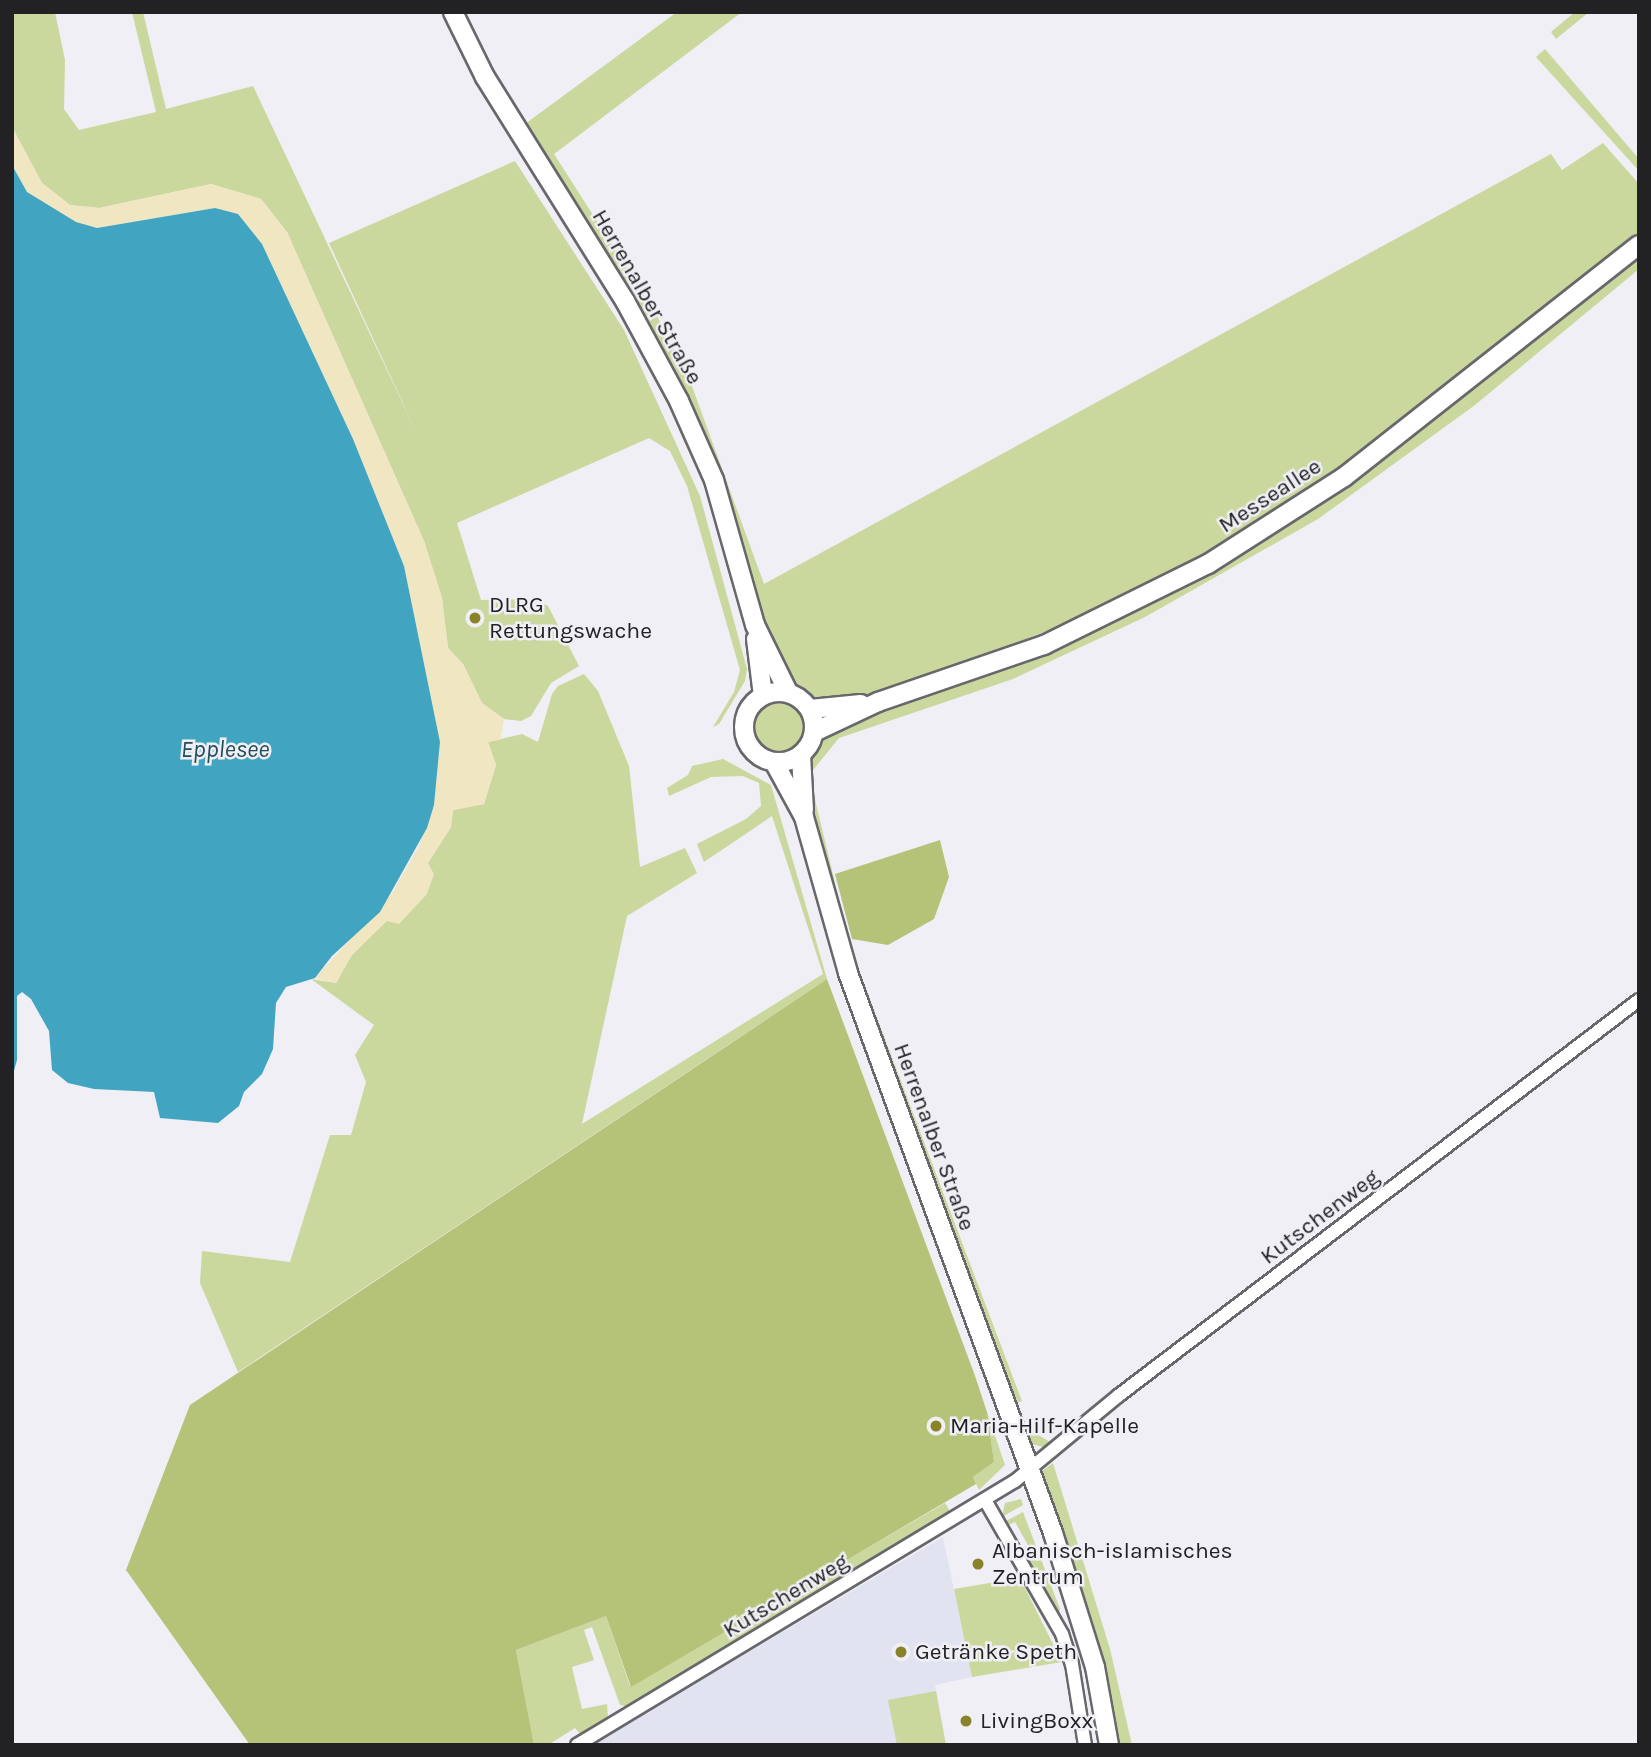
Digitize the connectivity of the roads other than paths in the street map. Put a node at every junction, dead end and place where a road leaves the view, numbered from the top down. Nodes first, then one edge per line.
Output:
1 (453, 12) edge
2 (1639, 246) edge
3 (755, 625) junction
4 (788, 692) junction
5 (762, 696) junction
6 (878, 702) junction
7 (810, 709) junction
8 (814, 732) junction
9 (801, 755) junction
10 (774, 762) junction
11 (804, 817) junction
12 (1639, 1000) edge
13 (1022, 1476) junction
14 (985, 1500) junction
15 (576, 1745) edge
16 (1085, 1745) edge
17 (1109, 1745) edge

1 - 3 street, Herrenalber Straße
2 - 6 street, Messeallee
3 - 4 street, Herrenalber Straße
3 - 5 street, Herrenalber Straße
4 - 5 street
4 - 7 street
5 - 10 street
6 - 7 street, Messeallee
6 - 8 street, Messeallee
7 - 8 street
8 - 9 street
9 - 10 street
9 - 11 street, Herrenalber Straße
10 - 11 street, Herrenalber Straße
11 - 13 street, Herrenalber Straße
12 - 13 street, Kutschenweg
13 - 14 street, Kutschenweg
13 - 17 street, Herrenalber Straße
14 - 15 street, Kutschenweg
14 - 16 street

